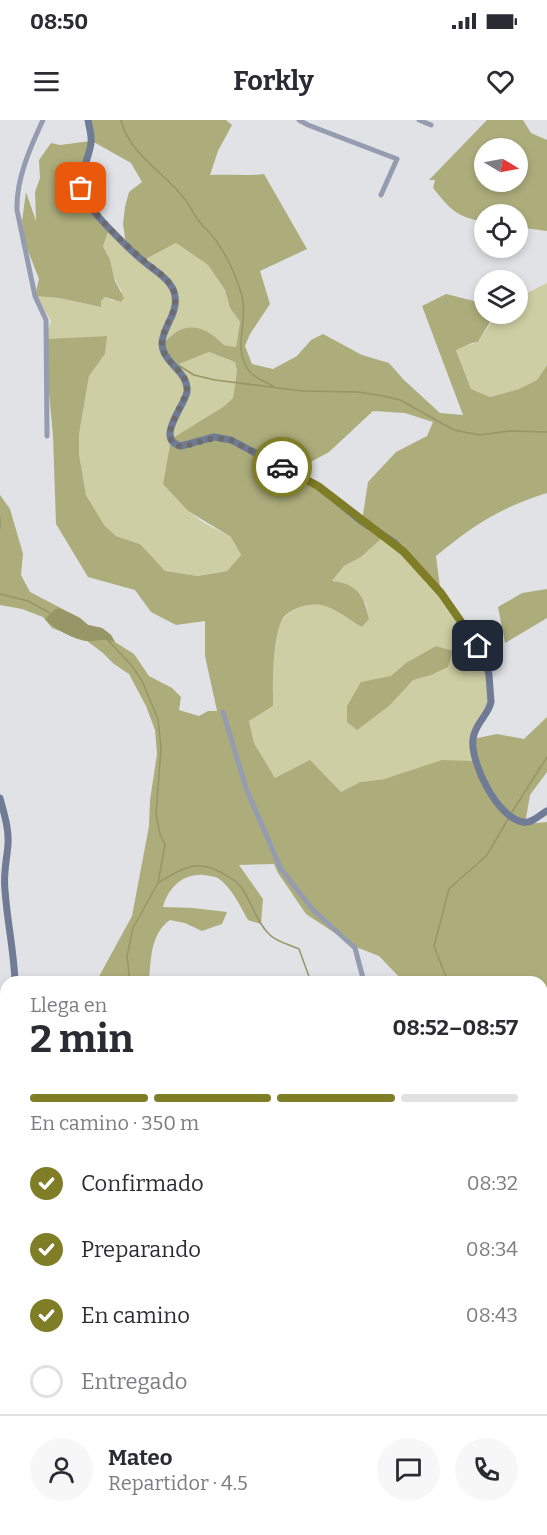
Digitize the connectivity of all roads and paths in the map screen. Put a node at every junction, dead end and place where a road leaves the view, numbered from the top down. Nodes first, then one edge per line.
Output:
1 (42, 120) edge
2 (88, 120) edge
3 (419, 120) edge
4 (300, 121) edge
5 (431, 125) dead end
6 (381, 195) dead end
7 (47, 436) dead end
8 (223, 711) dead end
9 (0, 798) edge
10 (547, 811) edge
11 (15, 976) edge
12 (362, 976) edge

1 - 7 street
2 - 10 street
3 - 5 street
4 - 6 street
8 - 12 street
9 - 11 street

